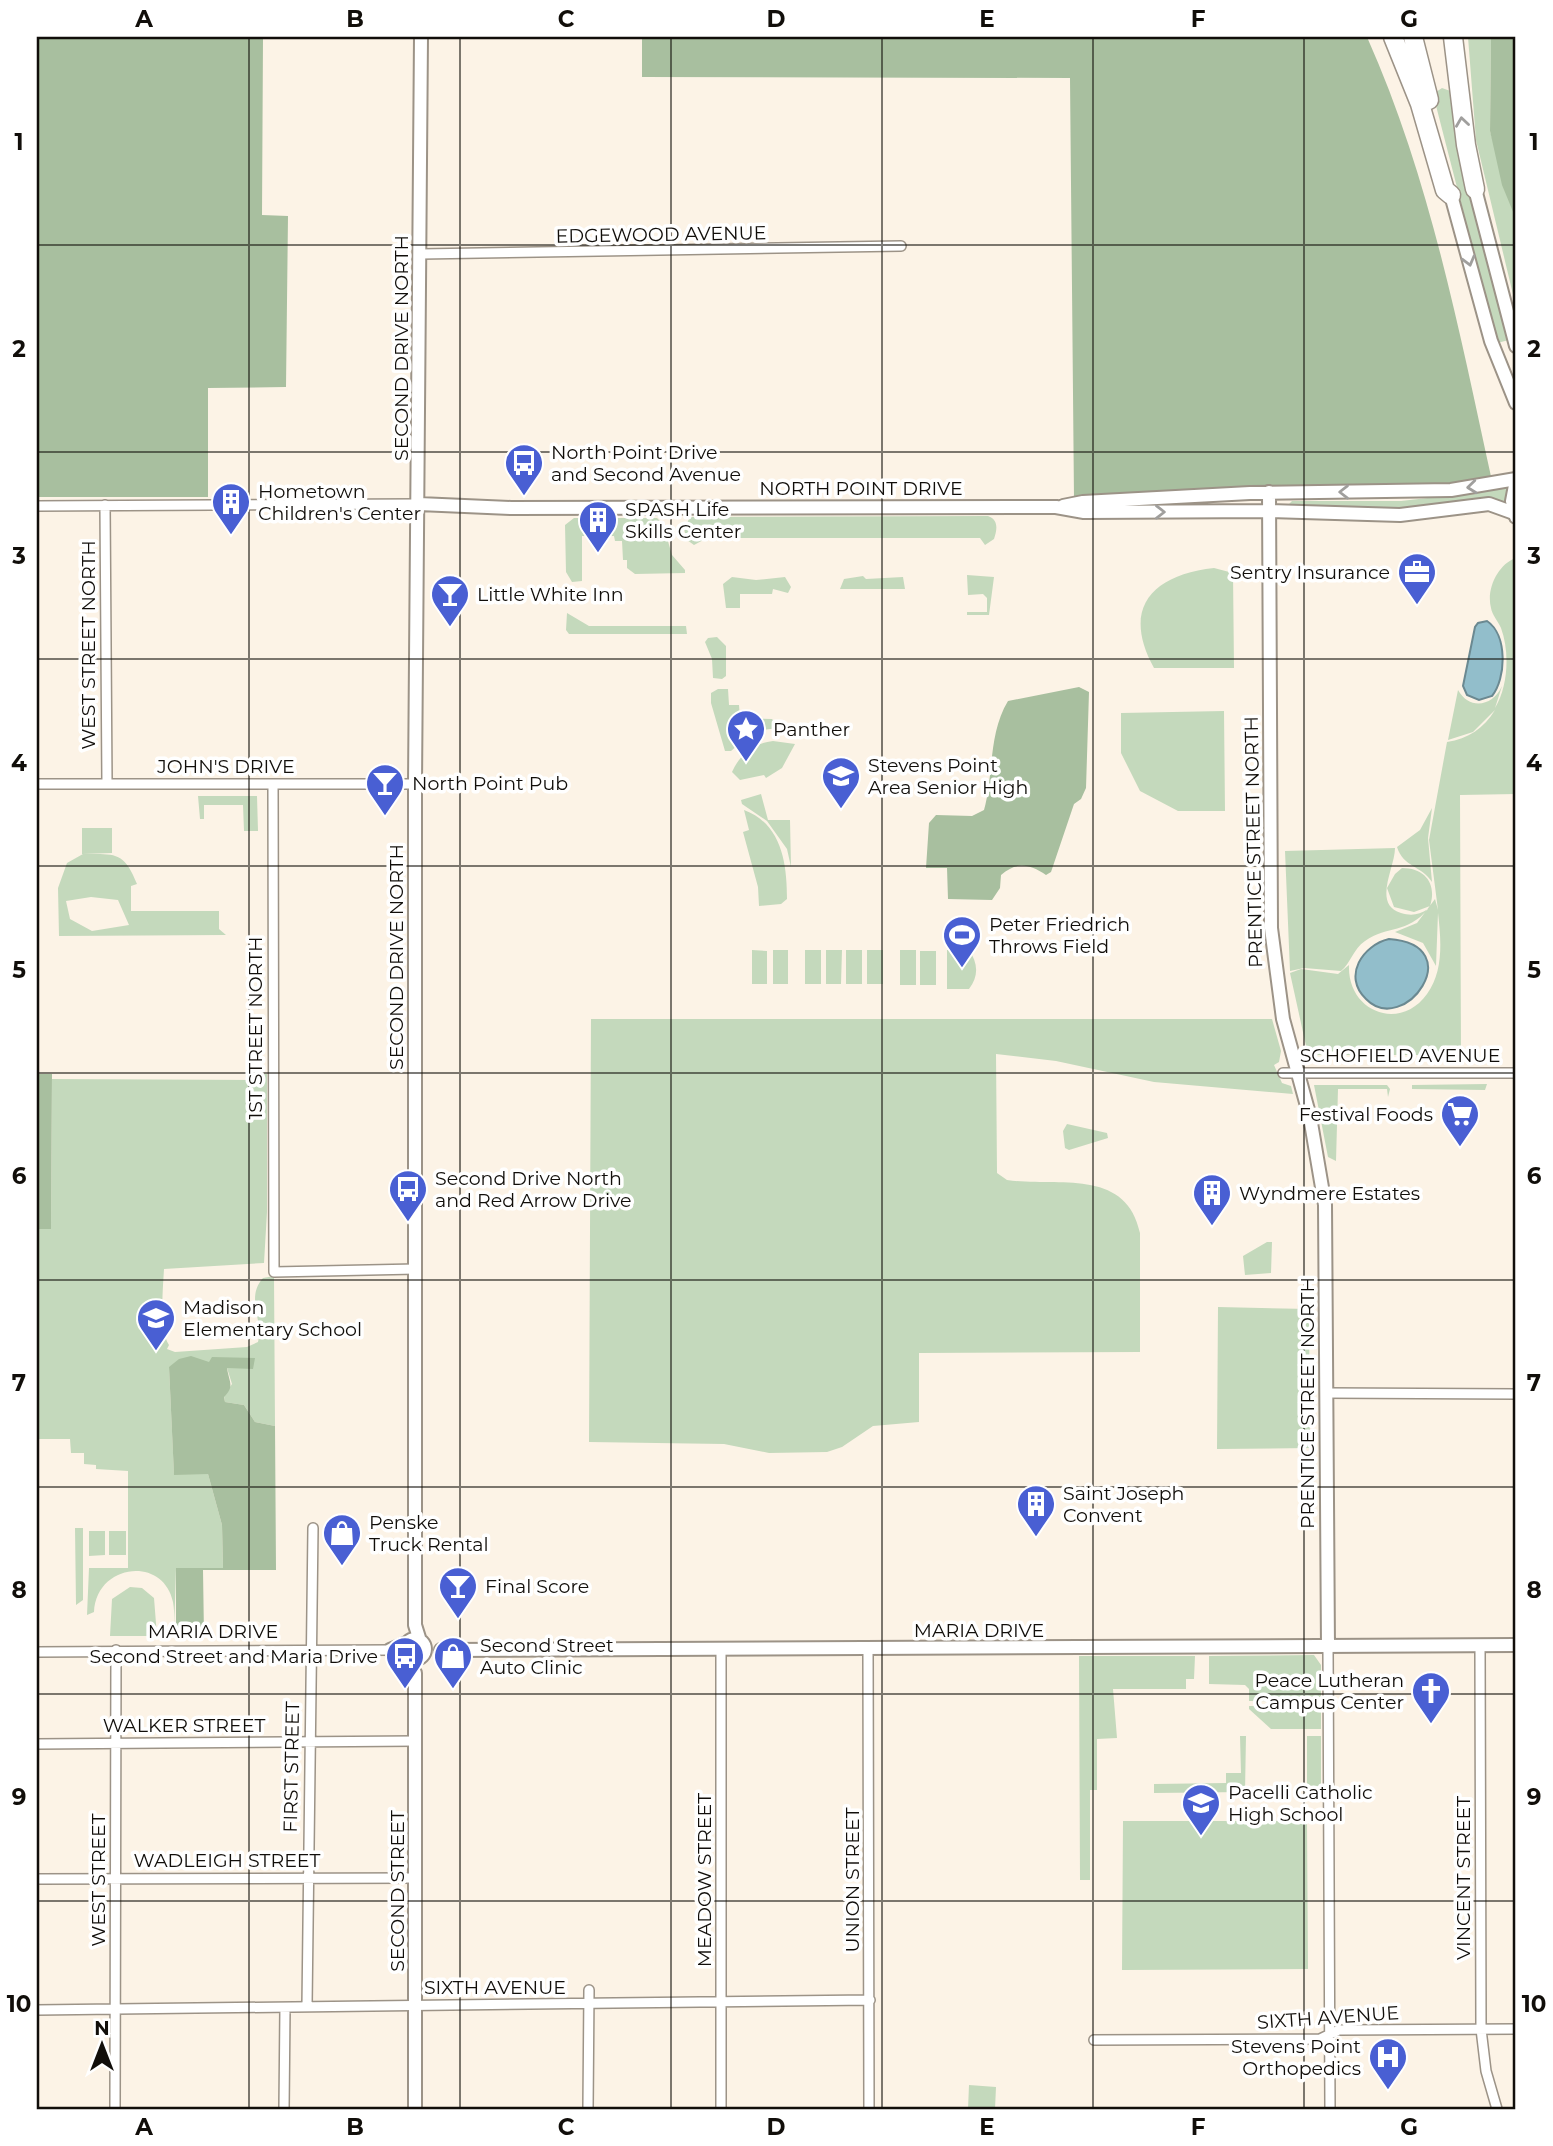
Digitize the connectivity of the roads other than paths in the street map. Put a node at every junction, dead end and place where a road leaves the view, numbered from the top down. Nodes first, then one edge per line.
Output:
1 (421, 37) edge
2 (1393, 37) edge
3 (1413, 37) edge
4 (1453, 37) edge
5 (1475, 189) joint
6 (1451, 195) junction
7 (901, 246) dead end
8 (421, 254) junction
9 (1516, 346) edge
10 (1516, 402) edge
11 (1516, 480) edge
12 (1269, 492) junction
13 (105, 505) junction
14 (419, 505) junction
15 (37, 506) edge
16 (1056, 507) junction
17 (1269, 511) junction
18 (1515, 515) edge
19 (37, 784) edge
20 (107, 784) junction
21 (273, 784) junction
22 (415, 784) junction
23 (1298, 1072) junction
24 (1283, 1073) dead end
25 (1516, 1073) edge
26 (416, 1269) junction
27 (1327, 1393) junction
28 (1516, 1394) edge
29 (313, 1528) dead end
30 (1516, 1645) edge
31 (1480, 1646) junction
32 (1328, 1648) junction
33 (414, 1649) junction
34 (116, 1650) junction
35 (390, 1650) joint
36 (721, 1650) junction
37 (868, 1650) junction
38 (310, 1651) junction
39 (37, 1652) edge
40 (309, 1741) junction
41 (416, 1741) junction
42 (114, 1743) junction
43 (37, 1744) edge
44 (306, 1877) junction
45 (116, 1878) junction
46 (416, 1878) junction
47 (37, 1879) edge
48 (589, 1990) dead end
49 (870, 2000) junction
50 (722, 2001) junction
51 (589, 2003) junction
52 (415, 2005) junction
53 (307, 2006) junction
54 (115, 2008) junction
55 (285, 2008) junction
56 (37, 2010) edge
57 (1481, 2029) junction
58 (1516, 2029) edge
59 (1329, 2034) junction
60 (1094, 2040) dead end
61 (115, 2109) edge
62 (285, 2109) edge
63 (415, 2109) edge
64 (588, 2109) edge
65 (721, 2109) edge
66 (869, 2109) edge
67 (1330, 2109) edge
68 (1497, 2109) edge

1 - 8 street, SECOND DRIVE NORTH
2 - 6 highway
3 - 6 highway
5 -> 4 highway
5 - 9 street
6 -> 10 street
7 - 8 street, EDGEWOOD AVENUE
8 - 14 street, SECOND DRIVE NORTH
11 -> 12 street, NORTH POINT DRIVE
11 - 18 street
12 - 16 street, NORTH POINT DRIVE
12 - 17 street, PRENTICE STREET NORTH
13 - 14 street, NORTH POINT DRIVE
13 - 15 street, NORTH POINT DRIVE
13 - 20 street, WEST STREET NORTH
14 - 16 street, NORTH POINT DRIVE
14 - 22 street, SECOND DRIVE NORTH
16 -> 17 street, NORTH POINT DRIVE
17 - 18 street, NORTH POINT DRIVE
17 - 23 street, PRENTICE STREET NORTH
19 - 20 street, JOHN'S DRIVE
20 - 21 street, JOHN'S DRIVE
21 - 22 street, JOHN'S DRIVE
21 - 26 street, 1ST STREET NORTH
22 - 26 street, SECOND DRIVE NORTH
23 - 24 street, SCHOFIELD AVENUE
23 - 25 street, SCHOFIELD AVENUE
23 - 27 street, PRENTICE STREET NORTH
26 - 33 street, SECOND DRIVE NORTH
27 - 28 street
27 - 32 street, PRENTICE STREET NORTH
29 - 38 street, FIRST STREET
30 - 31 street, MARIA DRIVE
31 - 32 street, MARIA DRIVE
31 - 57 street, VINCENT STREET
32 - 37 street, MARIA DRIVE
32 - 59 street
33 - 35 street, MARIA DRIVE
33 - 36 street, MARIA DRIVE
33 - 41 street, SECOND STREET
34 - 38 street, MARIA DRIVE
34 - 39 street, MARIA DRIVE
34 - 42 street, WEST STREET
35 - 38 street, MARIA DRIVE
36 - 37 street, MARIA DRIVE
36 - 50 street, MEADOW STREET
37 - 49 street, UNION STREET
38 - 40 street, FIRST STREET
40 - 41 street, WALKER STREET
40 - 42 street, WALKER STREET
40 - 44 street, FIRST STREET
41 - 46 street, SECOND STREET
42 - 43 street, WALKER STREET
42 - 45 street, WEST STREET
44 - 45 street, WADLEIGH STREET
44 - 46 street, WADLEIGH STREET
44 - 53 street, FIRST STREET
45 - 47 street, WADLEIGH STREET
45 - 54 street, WEST STREET
46 - 52 street, SECOND STREET
48 - 51 street
49 - 50 street, SIXTH AVENUE
49 - 66 street, UNION STREET
50 - 51 street, SIXTH AVENUE
50 - 65 street, MEADOW STREET
51 - 52 street, SIXTH AVENUE
51 - 64 street
52 - 53 street, SIXTH AVENUE
52 - 63 street, SECOND STREET
53 - 55 street, SIXTH AVENUE
54 - 55 street, SIXTH AVENUE
54 - 56 street, SIXTH AVENUE
54 - 61 street, WEST STREET
55 - 62 street
57 - 58 street, SIXTH AVENUE
57 - 59 street, SIXTH AVENUE
57 - 68 street, VINCENT STREET
59 - 60 street, SIXTH AVENUE
59 - 67 street

